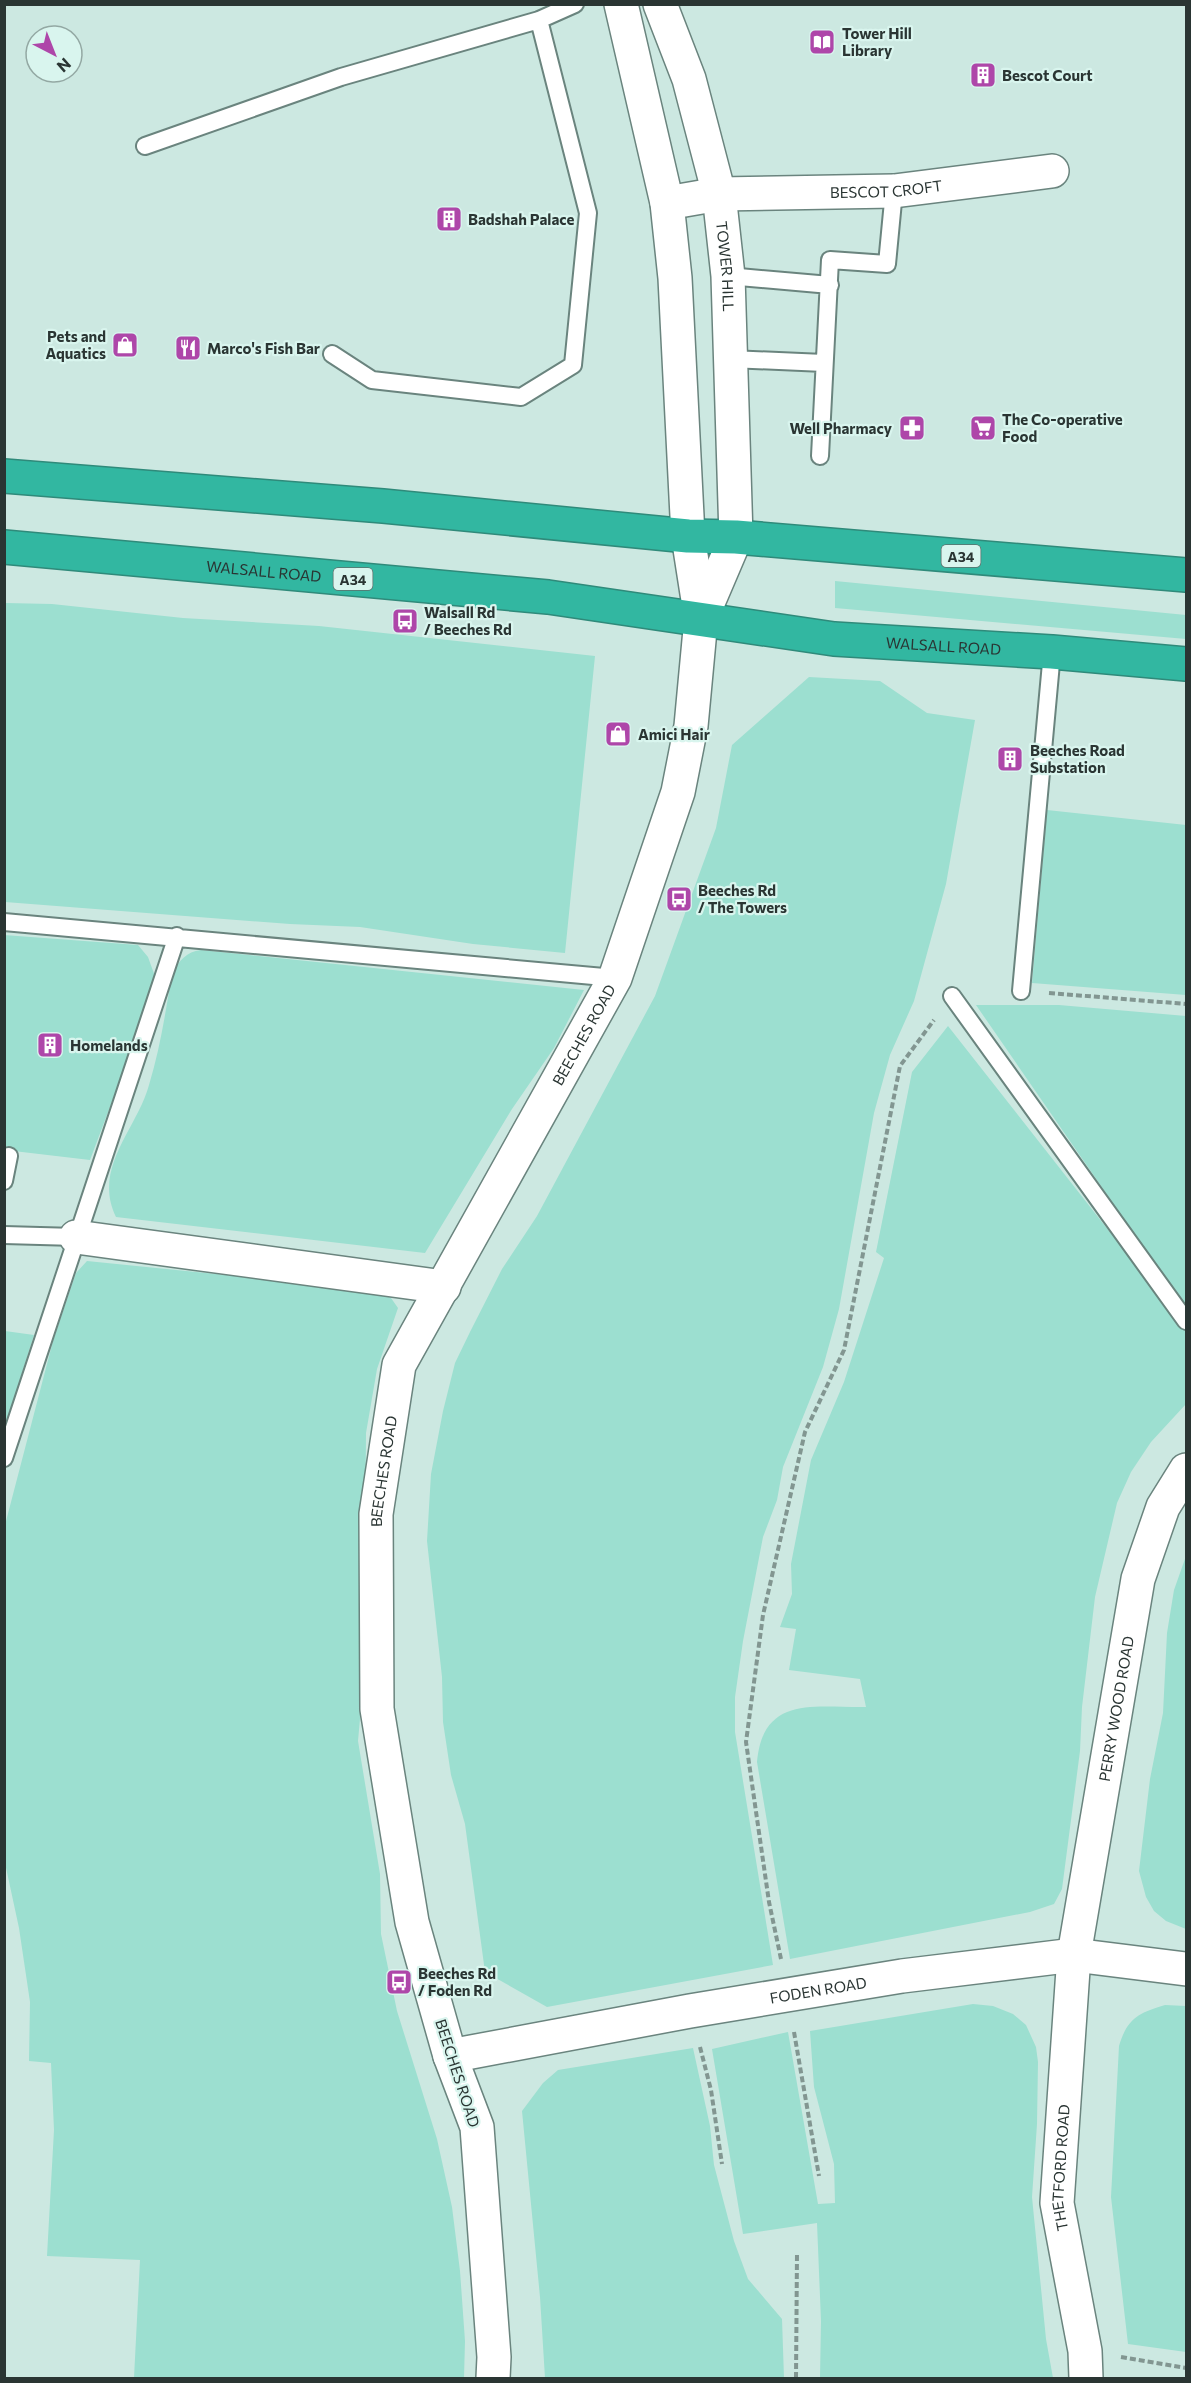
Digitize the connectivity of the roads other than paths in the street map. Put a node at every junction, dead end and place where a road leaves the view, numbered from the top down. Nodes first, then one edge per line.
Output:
1 (575, 4) edge
2 (621, 4) edge
3 (660, 4) edge
4 (539, 20) junction
5 (145, 146) dead end
6 (1052, 171) dead end
7 (894, 191) junction
8 (719, 194) junction
9 (667, 203) junction
10 (728, 276) junction
11 (831, 285) junction
12 (332, 354) dead end
13 (730, 359) junction
14 (824, 363) junction
15 (820, 456) dead end
16 (4, 476) edge
17 (688, 536) junction
18 (736, 537) junction
19 (4, 547) edge
20 (1186, 575) edge
21 (701, 619) junction
22 (1052, 652) junction
23 (1186, 664) edge
24 (4, 922) edge
25 (177, 936) junction
26 (615, 978) junction
27 (1021, 991) road end
28 (952, 996) road end
29 (9, 1156) dead end
30 (4, 1181) edge
31 (4, 1235) edge
32 (76, 1237) junction
33 (444, 1287) junction
34 (1186, 1321) edge
35 (4, 1458) edge
36 (1186, 1470) edge
37 (1074, 1955) junction
38 (1186, 1969) edge
39 (450, 2056) junction
40 (1085, 2365) edge
41 (493, 2379) edge

1 - 4 lane
2 - 9 street
3 - 8 street, TOWER HILL
4 - 5 lane
4 - 12 lane
6 - 7 street, BESCOT CROFT
7 - 8 street, BESCOT CROFT
7 - 11 lane
8 - 9 street, BESCOT CROFT
8 - 10 street, TOWER HILL
9 - 17 street
10 - 11 lane
10 - 13 street, TOWER HILL
11 - 14 lane
13 - 14 lane
13 - 18 street, TOWER HILL
14 - 15 lane
16 - 17 highway, A34
17 - 18 highway, A34
17 - 21 street
18 - 20 highway, A34
18 - 21 street
19 - 21 highway, WALSALL ROAD / A34
21 - 22 highway, WALSALL ROAD / A34
21 - 26 street, BEECHES ROAD
22 - 23 highway, WALSALL ROAD / A34
22 - 27 lane
24 - 25 lane
25 - 26 lane
25 - 32 lane
26 - 33 street, BEECHES ROAD
28 - 34 lane
29 - 30 lane
31 - 32 lane
32 - 33 street
32 - 35 lane
33 - 39 street, BEECHES ROAD
36 - 37 street, PERRY WOOD ROAD
37 - 38 street, FODEN ROAD
37 - 39 street, FODEN ROAD
37 - 40 street, THETFORD ROAD
39 - 41 street, BEECHES ROAD

